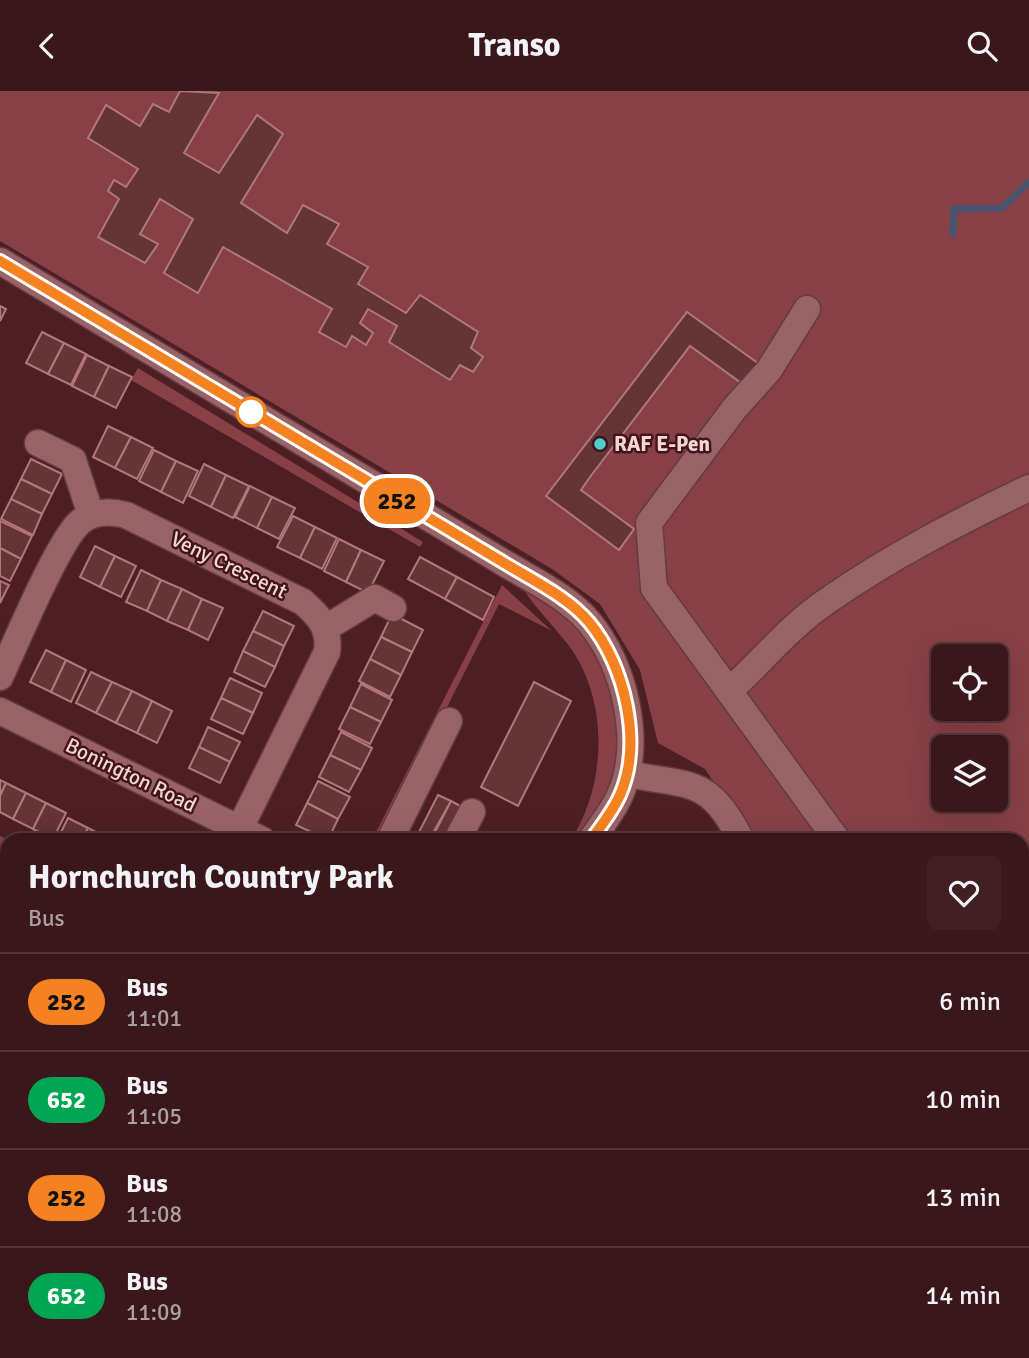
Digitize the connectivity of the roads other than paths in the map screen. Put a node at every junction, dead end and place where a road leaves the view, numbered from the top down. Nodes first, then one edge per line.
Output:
1 (0, 261) edge
2 (807, 309) dead end
3 (38, 443) dead end
4 (1029, 488) edge
5 (91, 515) junction
6 (393, 608) dead end
7 (326, 628) junction
8 (0, 677) edge
9 (729, 691) junction
10 (0, 711) edge
11 (449, 720) dead end
12 (627, 773) junction
13 (472, 812) dead end
14 (249, 833) edge
15 (251, 833) edge
16 (393, 833) edge
17 (461, 833) edge
18 (596, 833) edge
19 (738, 833) edge
20 (832, 833) edge

1 - 12 street
2 - 9 street
3 - 5 street
4 - 9 street
5 - 7 street, Veny Crescent
5 - 8 street
6 - 7 street
7 - 15 street
9 - 20 street
10 - 14 street, Bonington Road
11 - 16 street
12 - 18 street
12 - 19 street
13 - 17 street

